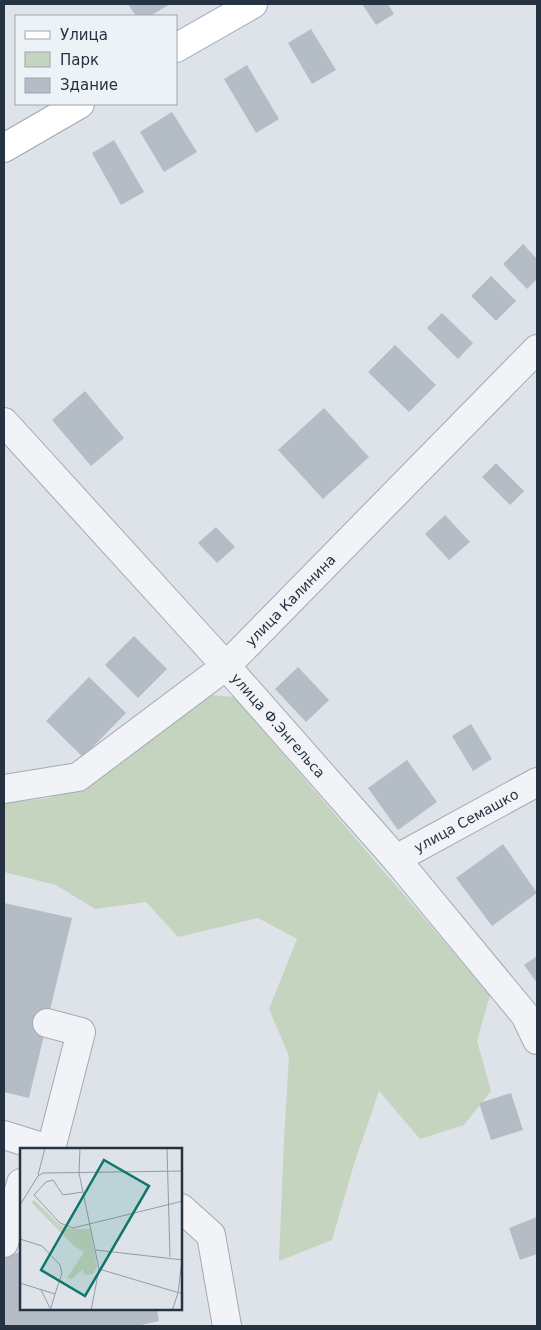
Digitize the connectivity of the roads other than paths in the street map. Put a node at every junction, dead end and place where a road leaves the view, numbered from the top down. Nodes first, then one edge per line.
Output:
1 (253, 4) edge
2 (178, 47) edge
3 (78, 105) edge
4 (4, 148) edge
5 (537, 349) edge
6 (4, 422) edge
7 (226, 666) junction
8 (537, 782) edge
9 (4, 789) edge
10 (396, 859) junction
11 (531, 1014) edge
12 (47, 1023) dead end
13 (537, 1040) edge
14 (4, 1135) edge
15 (41, 1148) edge
16 (20, 1187) edge
17 (182, 1209) edge
18 (4, 1243) edge
19 (227, 1326) edge

1 - 2 main road
3 - 4 main road
5 - 7 street, улица Калинина
6 - 7 street, улица Ф.Энгельса
7 - 9 street, улица Калинина
7 - 10 street, улица Ф.Энгельса
8 - 10 street, улица Семашко
10 - 11 street, улица Ф.Энгельса
11 - 13 street, улица Ф.Энгельса
12 - 15 street
14 - 15 street
16 - 18 street
17 - 19 street

